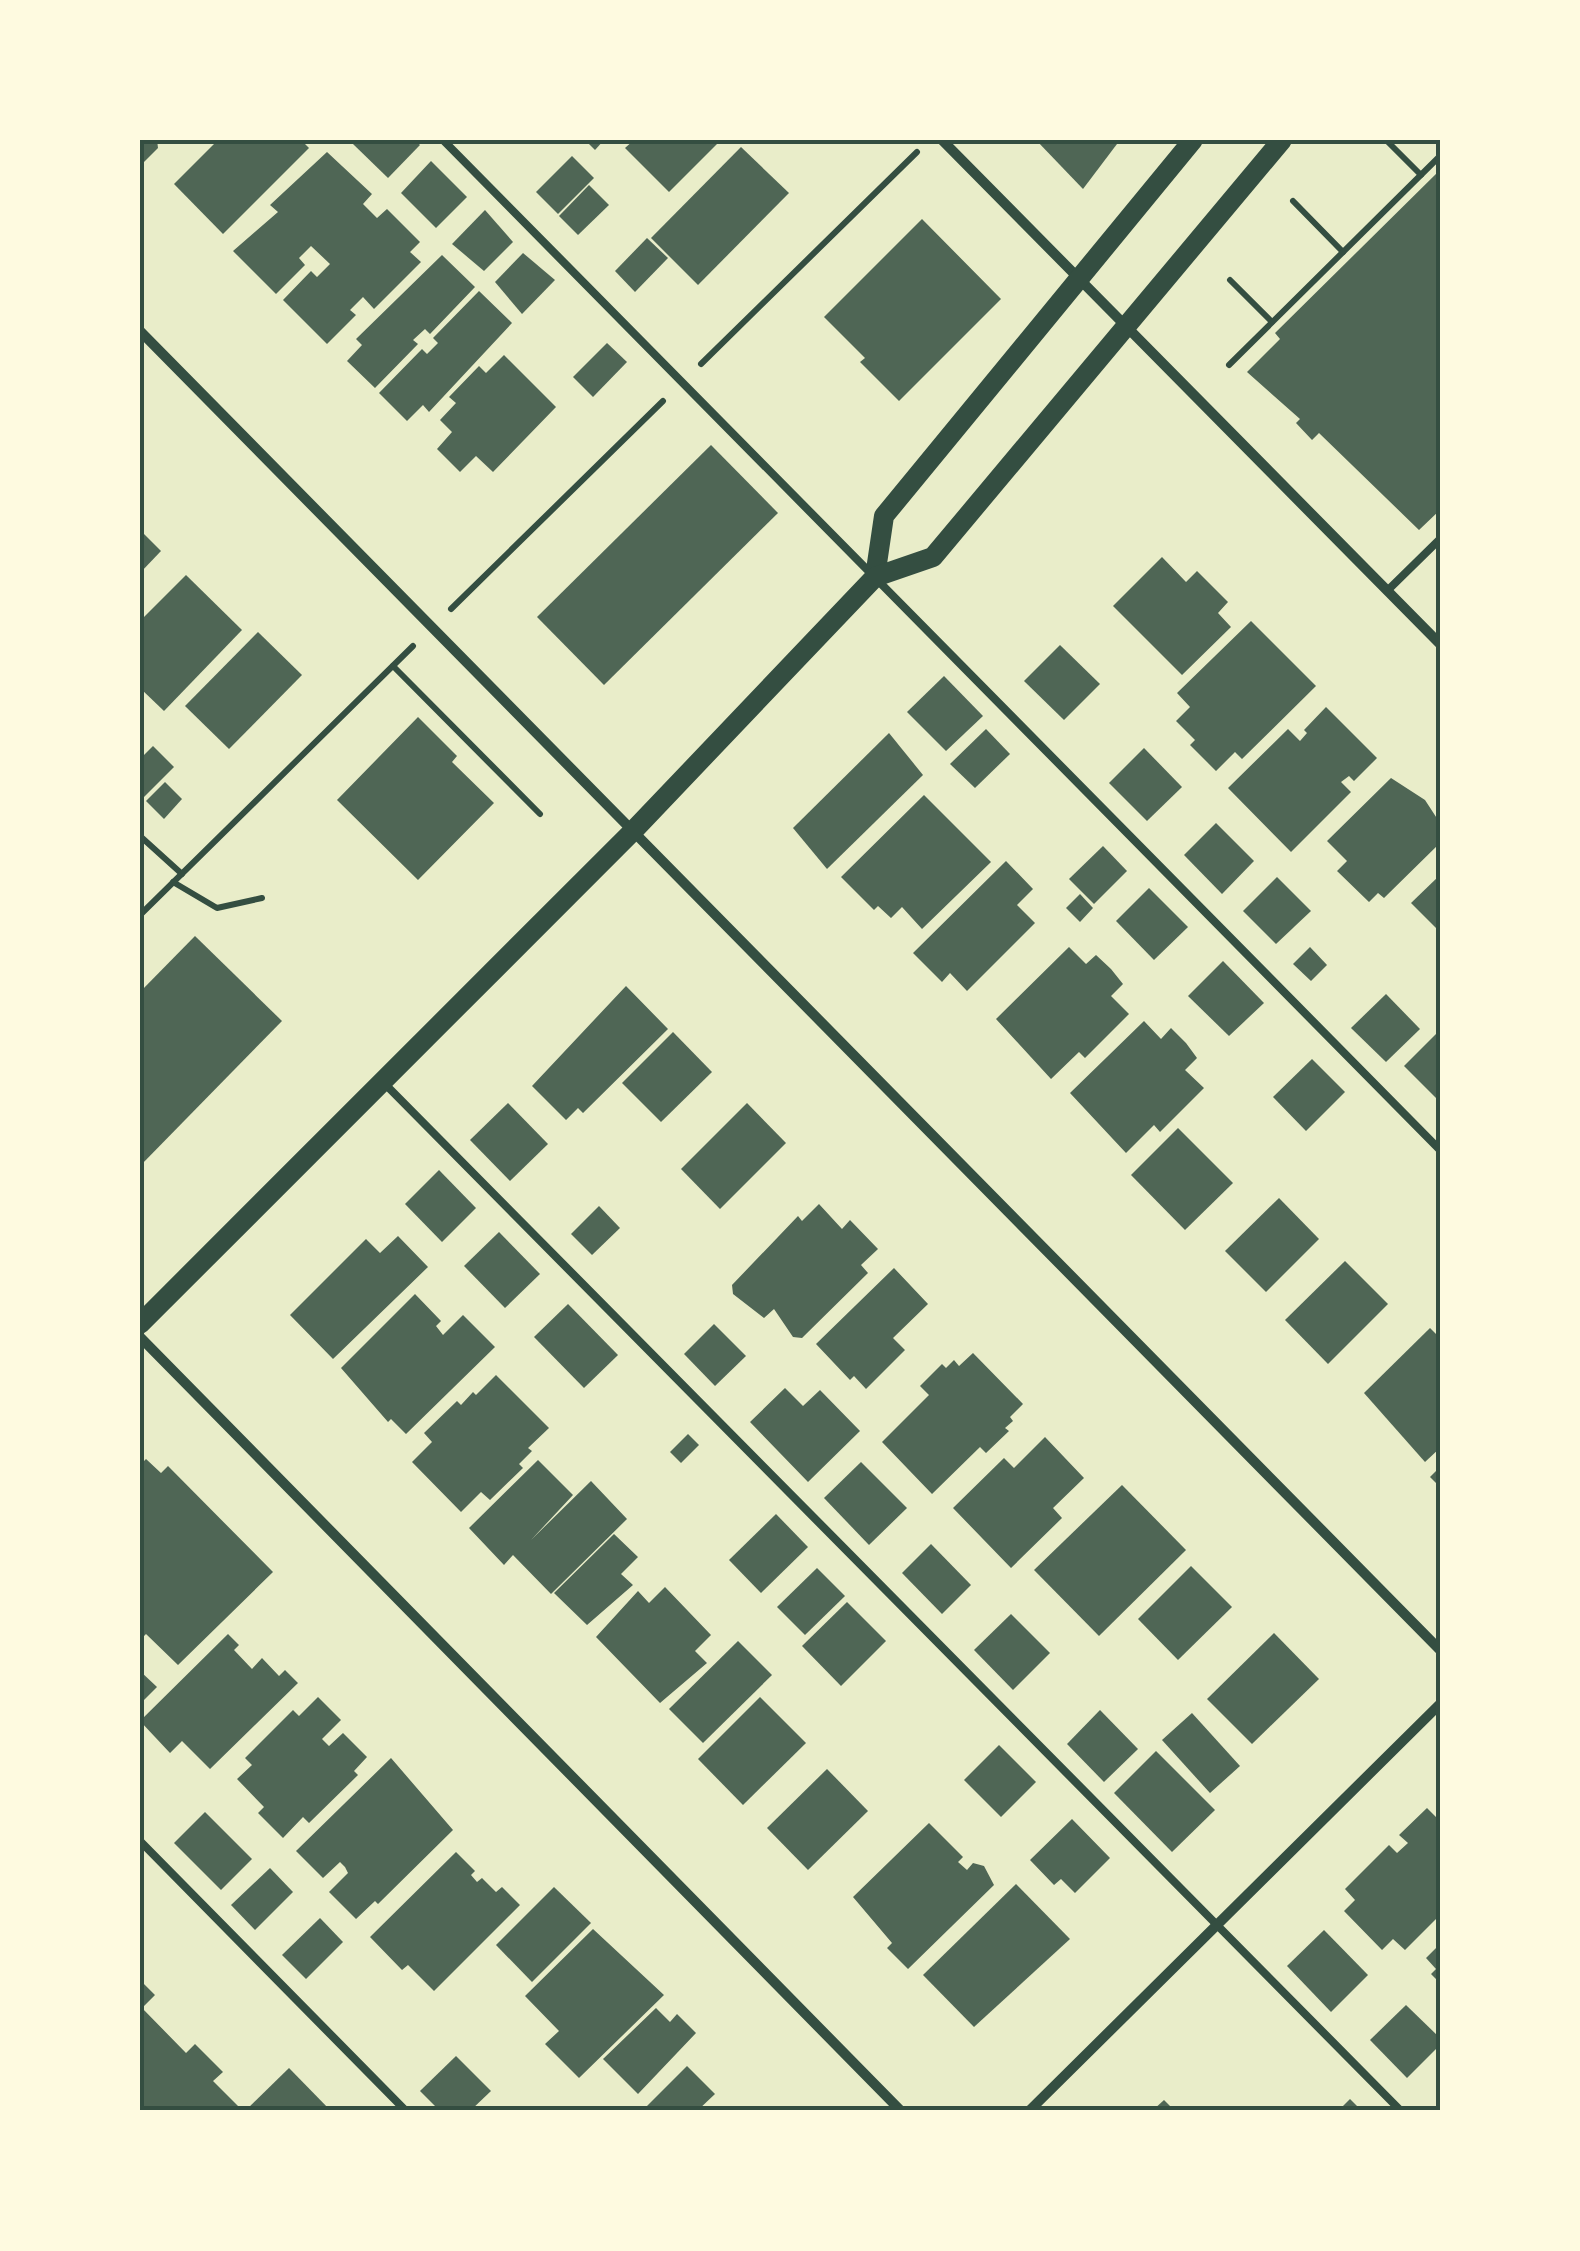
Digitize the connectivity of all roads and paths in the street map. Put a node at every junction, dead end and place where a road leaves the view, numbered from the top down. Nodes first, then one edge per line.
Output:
1 (443, 140) edge
2 (929, 140) edge
3 (942, 140) edge
4 (1192, 140) edge
5 (1282, 140) edge
6 (1386, 140) edge
7 (1440, 156) edge
8 (897, 172) dead end
9 (1421, 175) junction
10 (1293, 202) dead end
11 (1343, 252) junction
12 (1080, 278) junction
13 (1230, 280) dead end
14 (1272, 322) junction
15 (1128, 329) junction
16 (140, 331) edge
17 (1229, 365) dead end
18 (1440, 538) edge
19 (874, 576) junction
20 (1388, 590) junction
21 (1440, 644) edge
22 (540, 814) dead end
23 (633, 831) junction
24 (140, 836) edge
25 (182, 874) junction
26 (173, 882) junction
27 (262, 898) dead end
28 (140, 915) edge
29 (383, 1082) junction
30 (1440, 1150) edge
31 (140, 1324) edge
32 (140, 1336) edge
33 (1440, 1650) edge
34 (1440, 1704) edge
35 (140, 1841) edge
36 (1218, 1925) junction
37 (406, 2111) edge
38 (901, 2111) edge
39 (1029, 2111) edge
40 (1400, 2111) edge

1 - 19 lane
2 - 8 path
3 - 12 street
4 - 12 main road
5 - 15 main road
6 - 9 path
7 - 9 path
9 - 11 path
10 - 11 path
11 - 14 path
12 - 15 street
12 - 19 main road
13 - 14 path
14 - 17 path
15 - 19 main road
15 - 20 street
16 - 23 street
18 - 20 lane
19 - 23 main road
19 - 30 lane
20 - 21 street
22 - 25 path
23 - 29 main road
23 - 33 street
24 - 25 path
25 - 26 path
26 - 27 path
26 - 28 path
29 - 31 main road
29 - 36 lane
32 - 38 street
34 - 36 street
35 - 37 lane
36 - 39 street
36 - 40 lane

